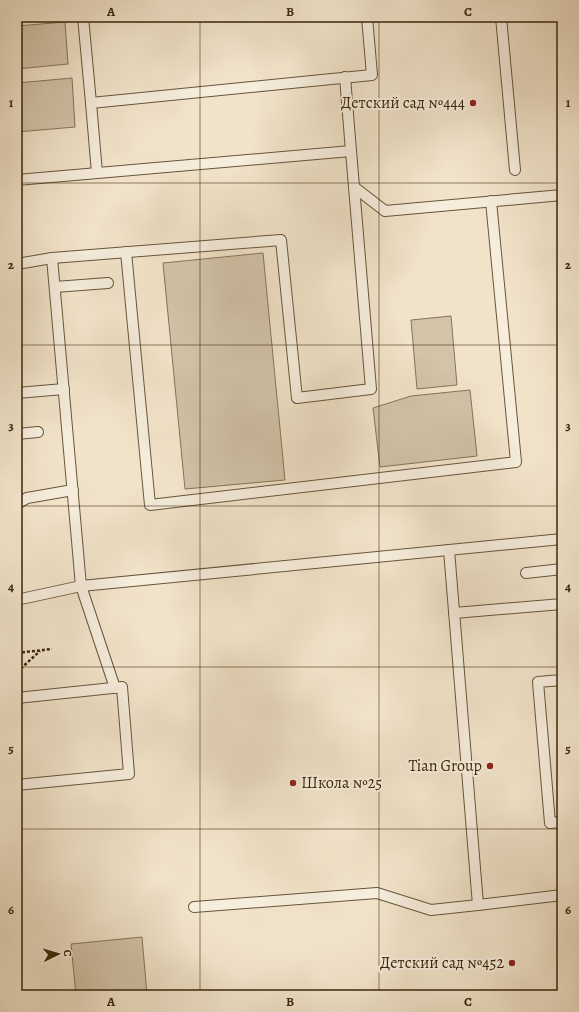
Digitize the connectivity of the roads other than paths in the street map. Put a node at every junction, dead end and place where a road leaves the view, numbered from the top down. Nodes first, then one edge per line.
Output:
1 (83, 17) edge
2 (367, 17) edge
3 (501, 17) edge
4 (345, 78) junction
5 (91, 103) junction
6 (351, 151) junction
7 (515, 170) dead end
8 (97, 173) junction
9 (17, 180) edge
10 (354, 187) junction
11 (562, 195) edge
12 (491, 201) junction
13 (126, 252) junction
14 (52, 258) junction
15 (17, 264) edge
16 (108, 284) dead end
17 (55, 287) junction
18 (64, 389) junction
19 (17, 393) edge
20 (38, 432) dead end
21 (17, 434) edge
22 (73, 490) junction
23 (17, 504) edge
24 (562, 539) edge
25 (449, 550) junction
26 (562, 569) edge
27 (526, 573) dead end
28 (81, 586) junction
29 (21, 599) dead end
30 (562, 604) edge
31 (454, 612) junction
32 (562, 680) edge
33 (115, 688) junction
34 (17, 698) edge
35 (17, 785) edge
36 (562, 822) edge
37 (562, 895) edge
38 (478, 905) junction
39 (194, 907) dead end

1 - 5 lane
2 - 4 lane
3 - 7 lane
4 - 5 lane
4 - 6 lane
5 - 8 lane
6 - 8 lane
6 - 10 lane
8 - 9 lane
10 - 12 lane
10 - 13 lane
11 - 12 lane
12 - 13 lane
13 - 14 lane
14 - 15 lane
14 - 17 lane
16 - 17 lane
17 - 18 lane
18 - 19 lane
18 - 22 lane
20 - 21 lane
22 - 23 lane
22 - 28 lane
24 - 25 lane
25 - 28 lane
25 - 31 lane
26 - 27 lane
28 - 29 lane
28 - 33 lane
30 - 31 lane
31 - 38 lane
32 - 36 lane
33 - 34 lane
33 - 35 lane
37 - 38 lane
38 - 39 lane

